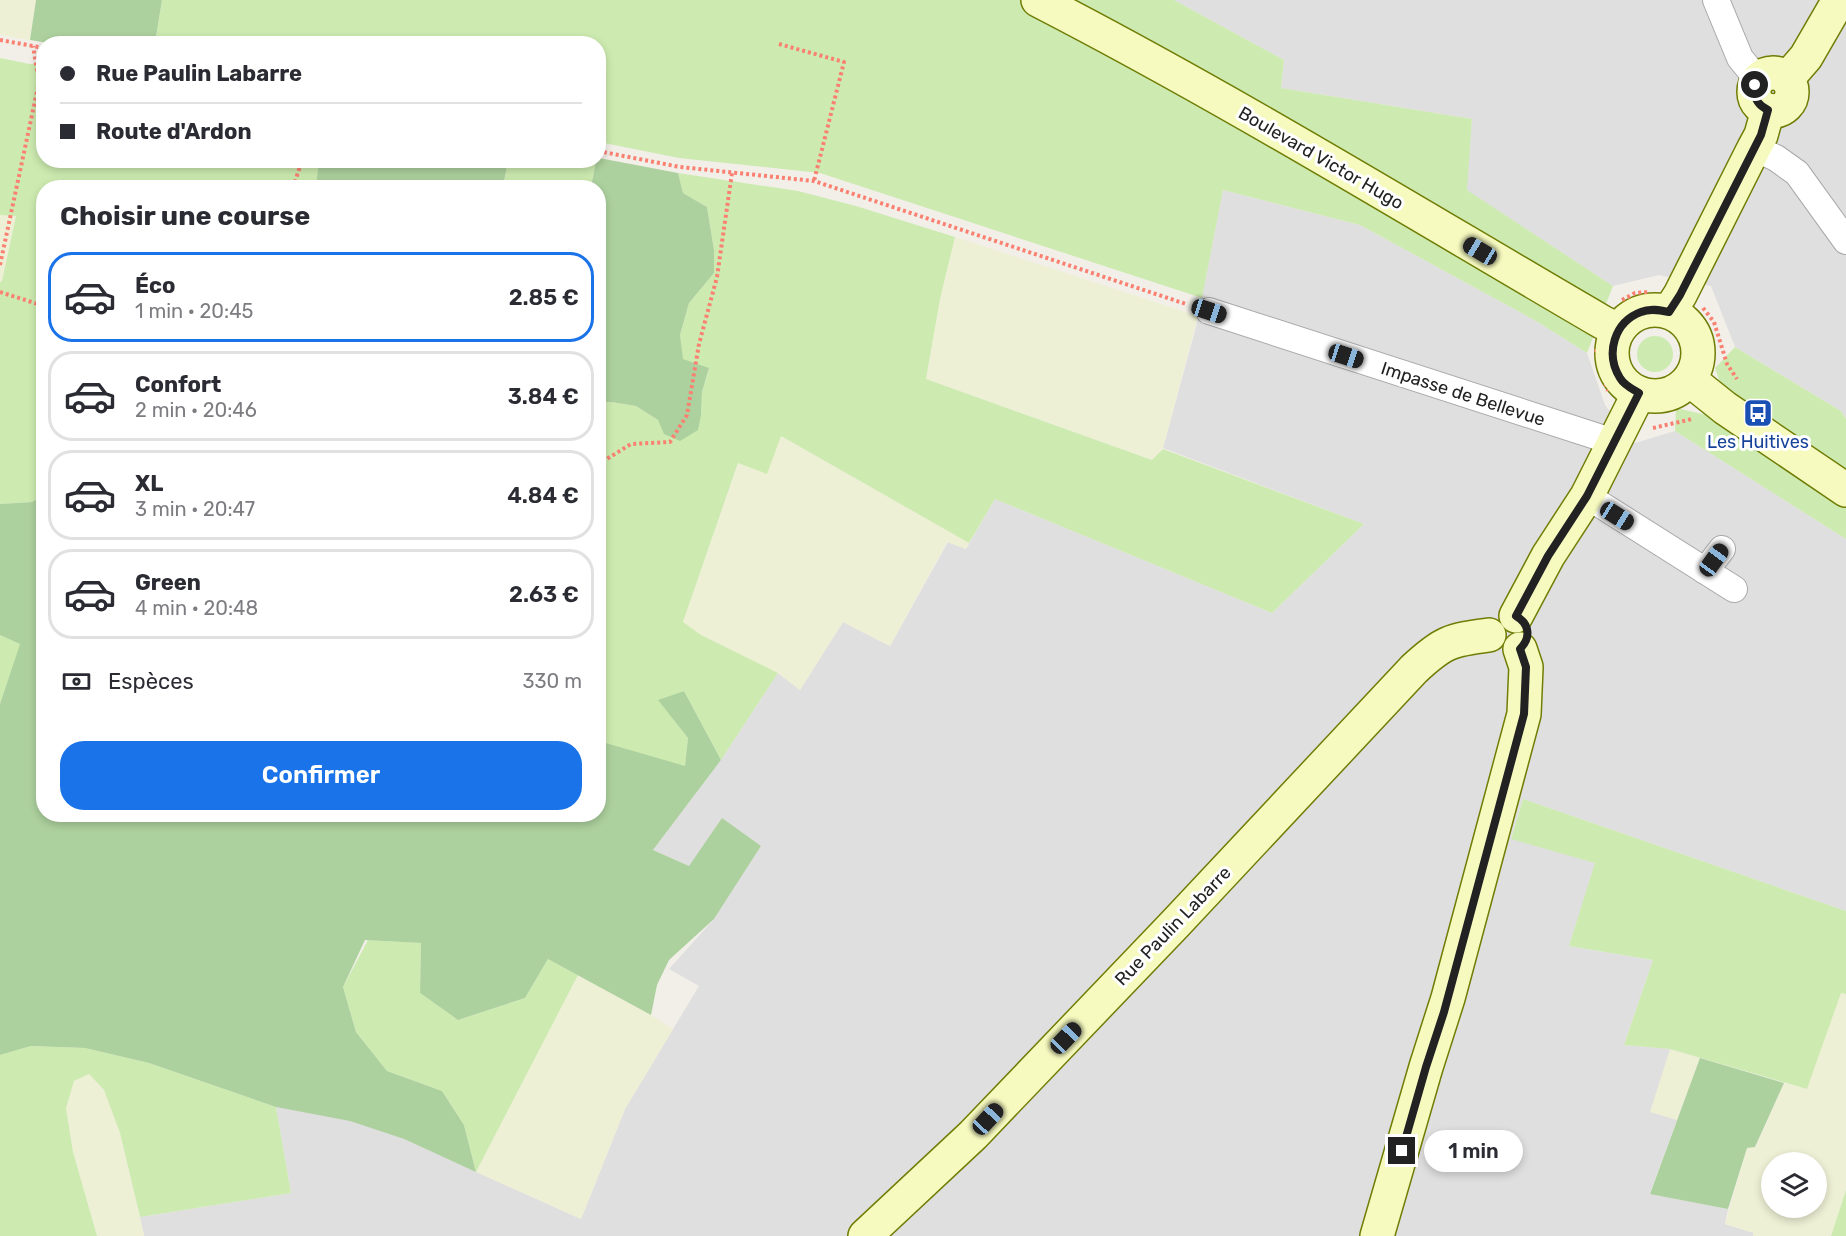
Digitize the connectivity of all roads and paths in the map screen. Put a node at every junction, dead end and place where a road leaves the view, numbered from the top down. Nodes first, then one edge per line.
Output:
1 (1038, 0) edge
2 (1716, 0) edge
3 (1839, 0) edge
4 (0, 40) edge
5 (779, 44) dead end
6 (33, 46) junction
7 (36, 47) edge
8 (36, 64) edge
9 (1771, 89) junction
10 (36, 96) edge
11 (1754, 148) junction
12 (606, 153) edge
13 (732, 173) junction
14 (814, 182) junction
15 (1846, 241) edge
16 (0, 265) edge
17 (0, 292) edge
18 (36, 303) edge
19 (1675, 303) junction
20 (1209, 311) joint
21 (1610, 326) junction
22 (1689, 380) junction
23 (1639, 393) junction
24 (1734, 397) junction
25 (1610, 436) junction
26 (606, 460) edge
27 (1846, 490) edge
28 (1587, 496) junction
29 (1722, 549) dead end
30 (1706, 571) junction
31 (1734, 589) dead end
32 (1516, 616) junction
33 (1489, 636) junction
34 (1520, 649) junction
35 (865, 1236) edge
36 (1377, 1236) edge

1 - 21 street, Boulevard Victor Hugo
2 - 9 street
3 - 9 street
4 - 6 path
5 - 14 path
6 - 7 path
6 - 8 path
9 - 11 street
10 - 16 path
11 - 15 street
11 - 19 street
12 - 13 path
13 - 14 path
13 - 26 path
14 - 20 path
17 - 18 path
19 - 21 street
19 - 21 path
19 - 22 street
19 - 24 path
20 - 25 street, Impasse de Bellevue
21 - 23 street
21 - 25 path
22 - 23 street
22 - 24 street
23 - 25 street
24 - 25 path
24 - 27 street
25 - 28 street
28 - 30 street
28 - 32 street
29 - 30 street
30 - 31 street
32 - 33 street
32 - 34 street
33 - 34 street
33 - 35 street, Rue Paulin Labarre
34 - 36 street

